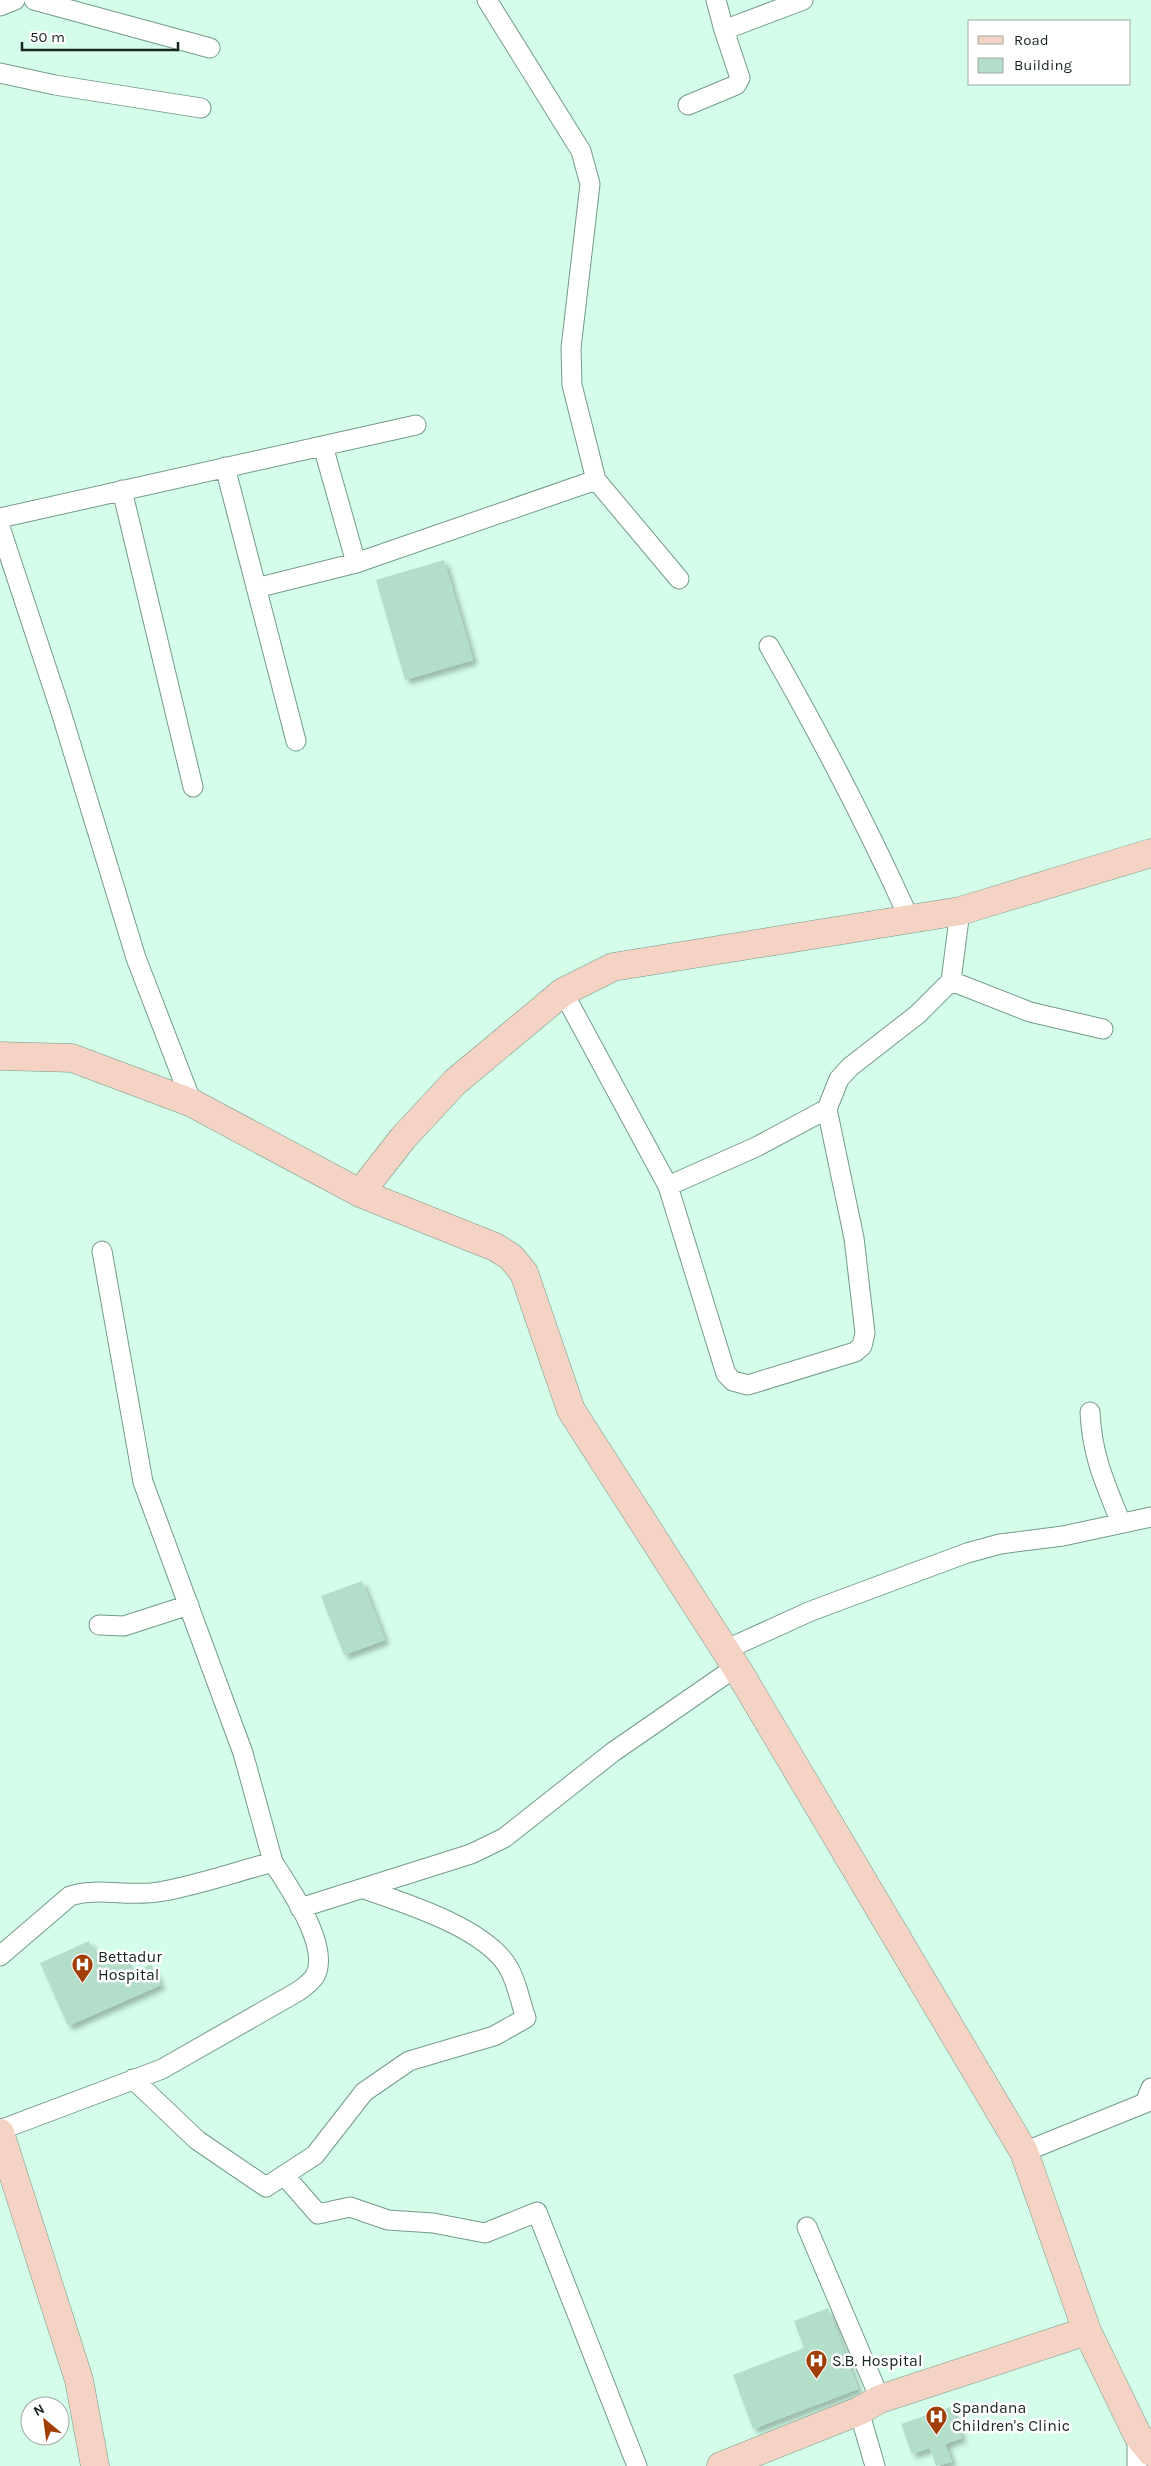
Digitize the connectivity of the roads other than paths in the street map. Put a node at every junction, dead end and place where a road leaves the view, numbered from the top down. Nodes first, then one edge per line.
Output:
1 (15, 0) edge
2 (34, 0) edge
3 (487, 0) edge
4 (716, 0) edge
5 (804, 0) edge
6 (0, 6) edge
7 (724, 30) junction
8 (210, 48) dead end
9 (0, 73) edge
10 (688, 105) dead end
11 (201, 108) dead end
12 (416, 425) dead end
13 (323, 446) junction
14 (225, 468) junction
15 (596, 480) junction
16 (122, 490) junction
17 (0, 518) edge
18 (0, 527) edge
19 (356, 563) junction
20 (679, 579) dead end
21 (256, 588) junction
22 (769, 646) dead end
23 (296, 741) dead end
24 (193, 787) dead end
25 (1151, 853) edge
26 (960, 912) junction
27 (909, 918) junction
28 (952, 981) junction
29 (563, 992) junction
30 (1103, 1029) dead end
31 (0, 1056) edge
32 (192, 1103) junction
33 (827, 1109) junction
34 (668, 1186) junction
35 (360, 1193) junction
36 (102, 1251) dead end
37 (1090, 1412) dead end
38 (1151, 1517) edge
39 (1121, 1523) junction
40 (189, 1605) junction
41 (99, 1625) dead end
42 (730, 1658) junction
43 (273, 1862) junction
44 (364, 1889) junction
45 (300, 1908) junction
46 (0, 1956) edge
47 (133, 2080) junction
48 (1149, 2100) edge
49 (0, 2131) edge
50 (1024, 2152) junction
51 (284, 2175) junction
52 (807, 2226) dead end
53 (1087, 2331) junction
54 (869, 2405) junction
55 (1144, 2443) edge
56 (95, 2466) edge
57 (637, 2466) edge
58 (721, 2466) edge
59 (875, 2466) edge
60 (1138, 2466) edge

1 - 6 street
2 - 8 street
3 - 15 street
4 - 7 street
5 - 7 street
7 - 10 street
9 - 11 street
12 - 13 street
13 - 14 street
13 - 19 street
14 - 16 street
14 - 21 street
15 - 19 street
15 - 20 street
16 - 17 street
16 - 24 street
18 - 32 street
19 - 21 street
21 - 23 street
22 - 27 street
25 - 26 street
26 - 27 street
26 - 28 street
27 - 29 street
28 - 30 street
28 - 33 street
29 - 34 street
29 - 35 street
31 - 32 street
32 - 35 street
33 - 34 street
33 - 34 street
35 - 42 street
36 - 40 street
37 - 39 street
38 - 39 street
39 - 42 street
40 - 41 street
40 - 43 street
42 - 44 street
42 - 50 street
43 - 45 street
43 - 46 street
44 - 45 street
44 - 51 street
45 - 47 street
47 - 49 street
47 - 51 street
48 - 50 street
49 - 56 street
50 - 53 street
51 - 57 street
52 - 54 street
53 - 54 street
53 - 55 street
54 - 58 street
54 - 59 street
55 - 60 street

